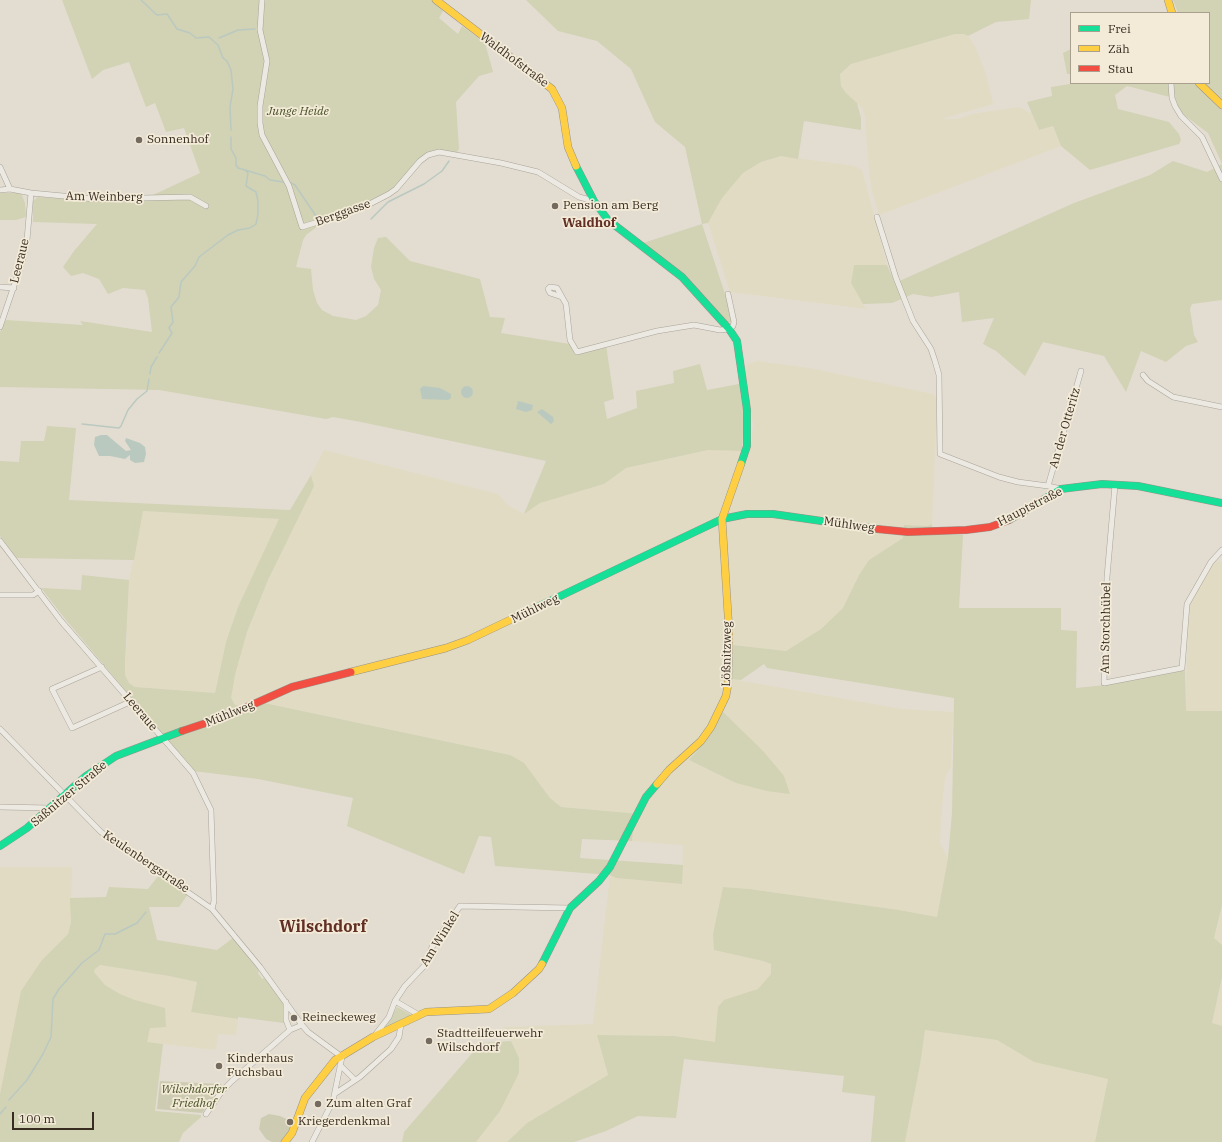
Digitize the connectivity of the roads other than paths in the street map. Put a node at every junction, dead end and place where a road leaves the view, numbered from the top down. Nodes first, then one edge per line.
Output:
1 (262, 0) edge
2 (1168, 0) edge
3 (439, 2) edge
4 (1172, 12) edge
5 (1171, 84) edge
6 (1201, 84) edge
7 (1222, 105) edge
8 (0, 167) edge
9 (1222, 180) edge
10 (10, 189) junction
11 (0, 190) edge
12 (31, 193) junction
13 (594, 201) junction
14 (206, 206) dead end
15 (877, 218) dead end
16 (0, 287) edge
17 (14, 288) junction
18 (728, 294) dead end
19 (562, 297) dead end
20 (0, 327) edge
21 (729, 329) junction
22 (1081, 371) dead end
23 (1143, 375) dead end
24 (1222, 407) edge
25 (1115, 485) junction
26 (1048, 486) junction
27 (1061, 489) junction
28 (1222, 503) edge
29 (722, 519) junction
30 (908, 532) joint
31 (0, 541) edge
32 (1222, 550) edge
33 (39, 591) junction
34 (0, 595) edge
35 (102, 667) junction
36 (132, 701) junction
37 (0, 728) edge
38 (162, 738) junction
39 (65, 795) junction
40 (0, 807) edge
41 (50, 808) junction
42 (0, 846) edge
43 (212, 908) junction
44 (570, 908) junction
45 (395, 1001) junction
46 (286, 1002) junction
47 (419, 1015) junction
48 (401, 1024) junction
49 (302, 1025) junction
50 (290, 1030) junction
51 (372, 1037) junction
52 (342, 1057) junction
53 (340, 1065) junction
54 (355, 1080) junction
55 (336, 1093) junction
56 (206, 1114) dead end
57 (285, 1142) edge
58 (312, 1142) edge

1 - 13 street, Berggasse
2 - 4 street
3 - 13 street, Waldhofstraße
5 - 9 street
6 - 7 street
8 - 10 street
10 - 11 street, Am Weinberg
10 - 12 street, Am Weinberg
12 - 14 street, Am Weinberg
12 - 17 street, Leeraue
13 - 21 street, Waldhofstraße
15 - 26 street
16 - 17 street
17 - 20 street, Leeraue
18 - 21 street
19 - 21 street
21 - 29 street, Lößnitzweg
22 - 26 street, An der Otteritz
23 - 24 street
25 - 27 street, Hauptstraße
25 - 28 street, Hauptstraße
25 - 32 street, Am Storchhübel
26 - 27 street
27 - 30 street, Hauptstraße
29 - 30 street, Mühlweg
29 - 38 street, Mühlweg
29 - 44 street, Lößnitzweg
31 - 33 street, Leeraue
33 - 34 street
33 - 35 street, Leeraue
35 - 36 street, Leeraue
35 - 36 street
36 - 38 street, Leeraue
37 - 39 street, Keulenbergstraße
38 - 39 street, Saßnitzer Straße
38 - 43 street, Leeraue
39 - 41 street, Saßnitzer Straße
39 - 43 street, Keulenbergstraße
40 - 41 street
41 - 42 street, Saßnitzer Straße
43 - 46 street, Keulenbergstraße
44 - 45 street, Am Winkel
44 - 47 street, Lößnitzweg
45 - 47 street
45 - 51 street, Am Winkel
46 - 49 street, Keulenbergstraße
46 - 50 street
47 - 48 street
48 - 51 street
48 - 54 street
49 - 50 street
49 - 52 street, Keulenbergstraße
50 - 56 street
51 - 52 street
52 - 53 street
52 - 57 street
53 - 54 street
53 - 55 street
54 - 55 street
55 - 58 street

